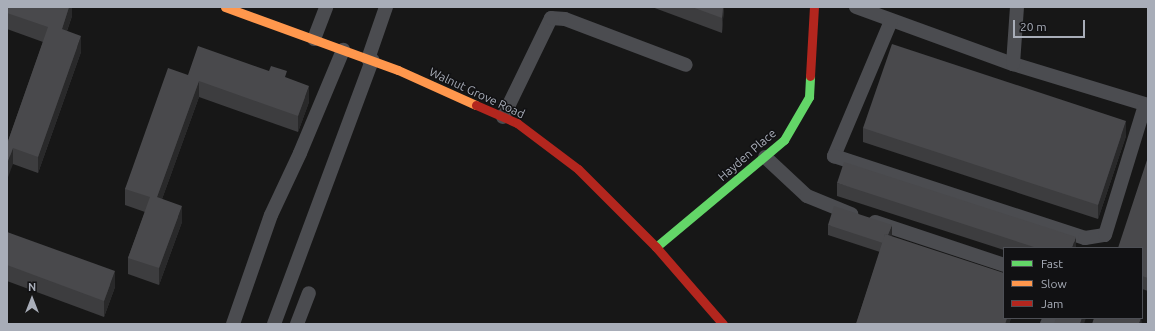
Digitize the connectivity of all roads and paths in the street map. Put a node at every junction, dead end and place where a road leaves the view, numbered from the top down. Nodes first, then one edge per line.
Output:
1 (225, 7) edge
2 (326, 7) edge
3 (386, 7) edge
4 (814, 7) edge
5 (856, 7) edge
6 (1017, 7) edge
7 (872, 10) edge
8 (891, 21) junction
9 (314, 39) junction
10 (343, 50) junction
11 (370, 60) junction
12 (1013, 64) junction
13 (686, 65) dead end
14 (1147, 105) edge
15 (503, 117) junction
16 (765, 157) junction
17 (656, 247) junction
18 (1003, 265) edge
19 (309, 293) dead end
20 (232, 324) edge
21 (274, 324) edge
22 (297, 324) edge
23 (723, 324) edge

1 - 9 main road, Walnut Grove Road
2 - 9 lane
3 - 11 lane
4 - 16 main road, Hayden Place
5 - 7 lane
6 - 12 lane
7 - 8 lane
8 - 12 lane
8 - 14 lane
9 - 10 main road, Walnut Grove Road
10 - 11 main road, Walnut Grove Road
10 - 20 lane
11 - 15 main road, Walnut Grove Road
11 - 21 lane
12 - 14 lane
13 - 15 lane
15 - 17 main road, Walnut Grove Road
16 - 17 main road, Hayden Place
16 - 18 lane
17 - 23 main road, Walnut Grove Road
19 - 22 lane

